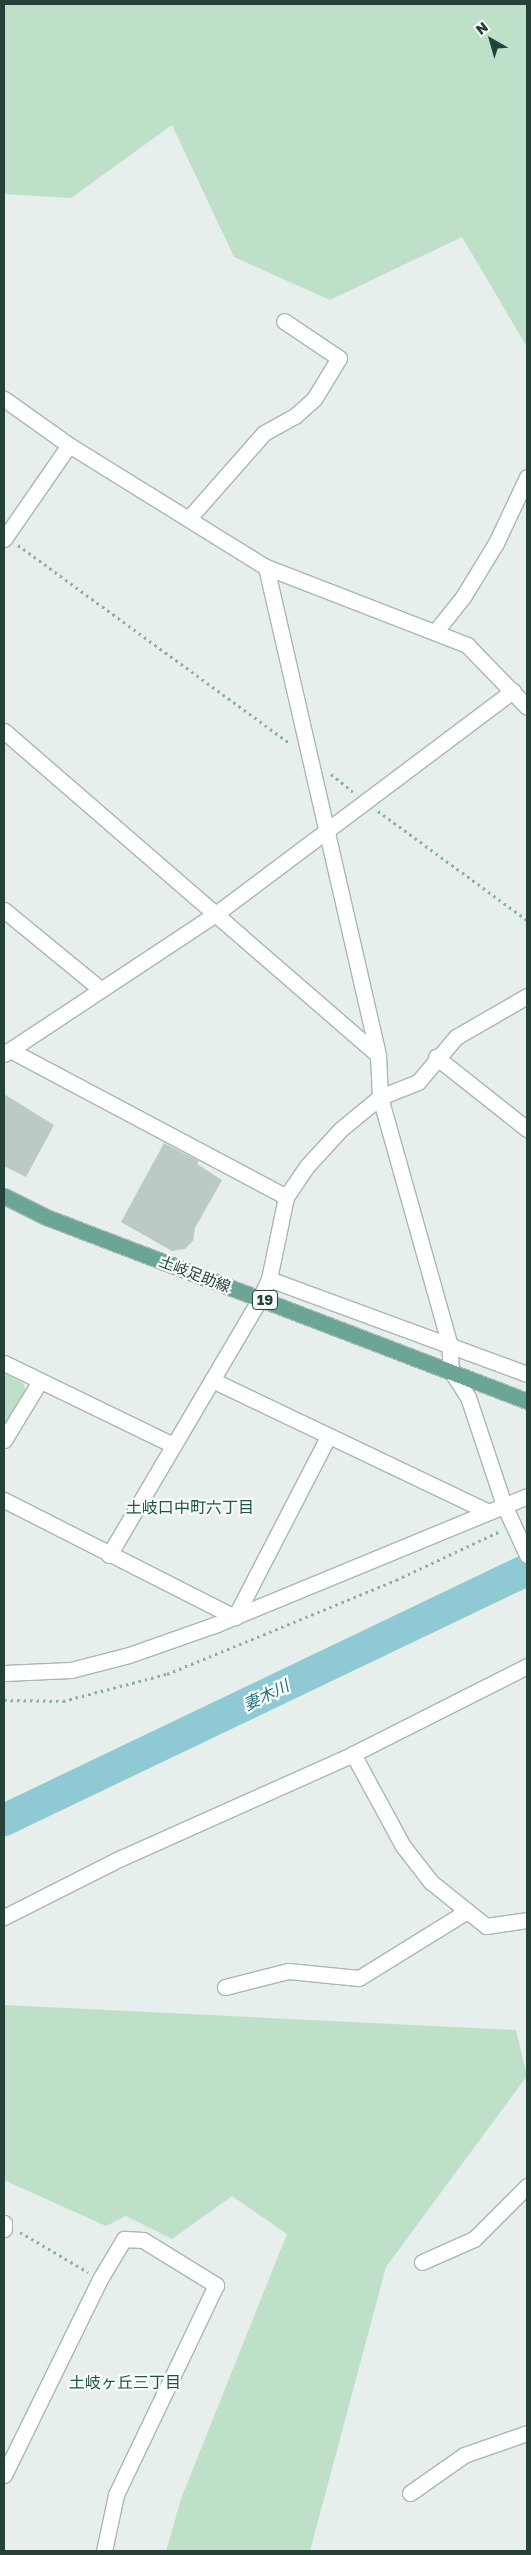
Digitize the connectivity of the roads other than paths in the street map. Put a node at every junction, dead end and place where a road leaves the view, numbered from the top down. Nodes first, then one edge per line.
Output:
1 (284, 321) dead end
2 (4, 399) edge
3 (69, 445) junction
4 (527, 477) edge
5 (189, 518) junction
6 (5, 537) edge
7 (266, 567) junction
8 (435, 632) junction
9 (513, 690) junction
10 (527, 707) edge
11 (6, 737) edge
12 (329, 832) junction
13 (4, 910) edge
14 (217, 913) junction
15 (99, 988) junction
16 (527, 996) edge
17 (7, 1052) edge
18 (378, 1055) junction
19 (436, 1057) junction
20 (380, 1098) junction
21 (527, 1129) edge
22 (4, 1196) edge
23 (286, 1197) junction
24 (269, 1279) junction
25 (260, 1299) junction
26 (448, 1342) junction
27 (4, 1363) edge
28 (450, 1371) junction
29 (527, 1374) edge
30 (212, 1380) junction
31 (40, 1381) junction
32 (527, 1401) edge
33 (328, 1438) junction
34 (4, 1440) edge
35 (173, 1446) junction
36 (527, 1496) edge
37 (4, 1500) edge
38 (504, 1505) junction
39 (485, 1510) junction
40 (527, 1554) edge
41 (108, 1555) junction
42 (234, 1617) junction
43 (527, 1666) edge
44 (4, 1673) edge
45 (353, 1754) junction
46 (467, 1910) junction
47 (4, 1917) edge
48 (527, 1920) edge
49 (225, 1987) dead end
50 (527, 2186) edge
51 (422, 2262) dead end
52 (527, 2433) edge
53 (4, 2475) edge
54 (410, 2493) dead end
55 (104, 2551) edge

1 - 5 street
2 - 3 street
3 - 5 street
3 - 6 street
4 - 8 street
5 - 7 street
7 - 8 street
7 - 12 street
8 - 9 street
9 - 10 street
9 - 12 street
11 - 14 street
12 - 14 street
12 - 18 street
13 - 15 street
14 - 15 street
14 - 18 street
15 - 17 street
16 - 19 street
17 - 23 street
18 - 20 street
19 - 20 street
19 - 21 street
20 - 23 street
20 - 26 street
22 - 25 main road, 土岐足助線 / 19
23 - 24 street
24 - 25 street
24 - 26 street
25 - 28 main road, 土岐足助線 / 19
25 - 30 street
26 - 28 street
26 - 29 street
27 - 31 street
28 - 32 main road, 土岐足助線 / 19
28 - 38 street
30 - 33 street
30 - 35 street
31 - 34 street
31 - 35 street
33 - 39 street
33 - 42 street
35 - 41 street
36 - 38 street
37 - 41 street
38 - 39 street
38 - 40 street
39 - 42 street
41 - 42 street
42 - 44 street
43 - 45 street
45 - 46 street
45 - 47 street
46 - 48 street
46 - 49 street
50 - 51 street
52 - 54 street
53 - 55 street

